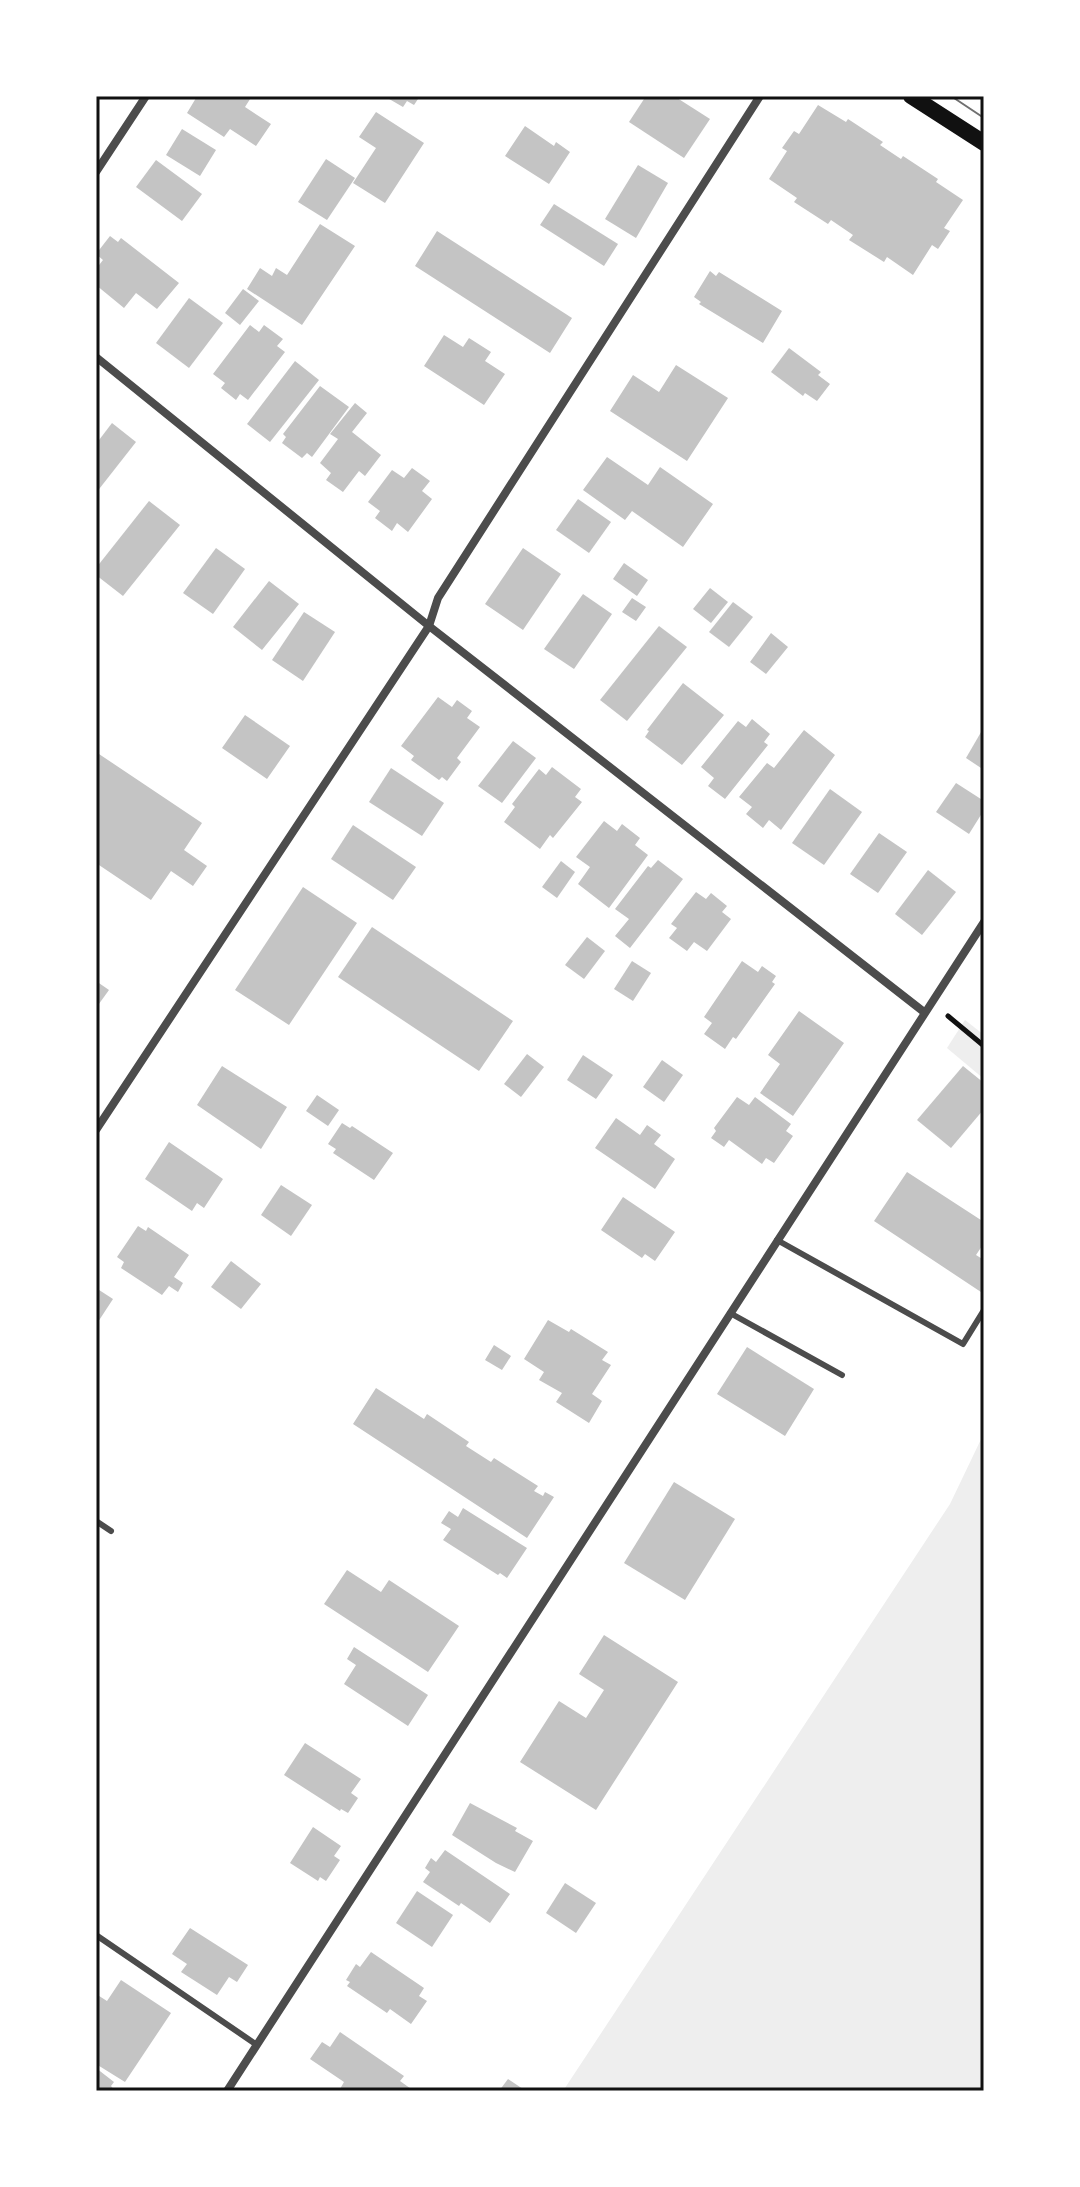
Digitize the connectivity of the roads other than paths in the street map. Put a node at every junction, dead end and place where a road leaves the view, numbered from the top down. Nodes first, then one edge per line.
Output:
1 (146, 96) edge
2 (760, 96) edge
3 (911, 96) edge
4 (984, 143) edge
5 (96, 172) edge
6 (96, 357) edge
7 (429, 626) junction
8 (984, 922) edge
9 (924, 1012) junction
10 (96, 1130) edge
11 (777, 1240) junction
12 (984, 1310) edge
13 (730, 1313) junction
14 (842, 1375) dead end
15 (96, 1521) edge
16 (111, 1531) dead end
17 (96, 1935) edge
18 (257, 2045) junction
19 (227, 2091) edge

1 - 5 street
2 - 7 street
3 - 4 main road
6 - 7 street
7 - 9 street
7 - 10 street
8 - 9 street
9 - 11 street
11 - 12 lane
11 - 13 street
13 - 14 lane
13 - 18 street
15 - 16 lane
17 - 18 lane
18 - 19 street

